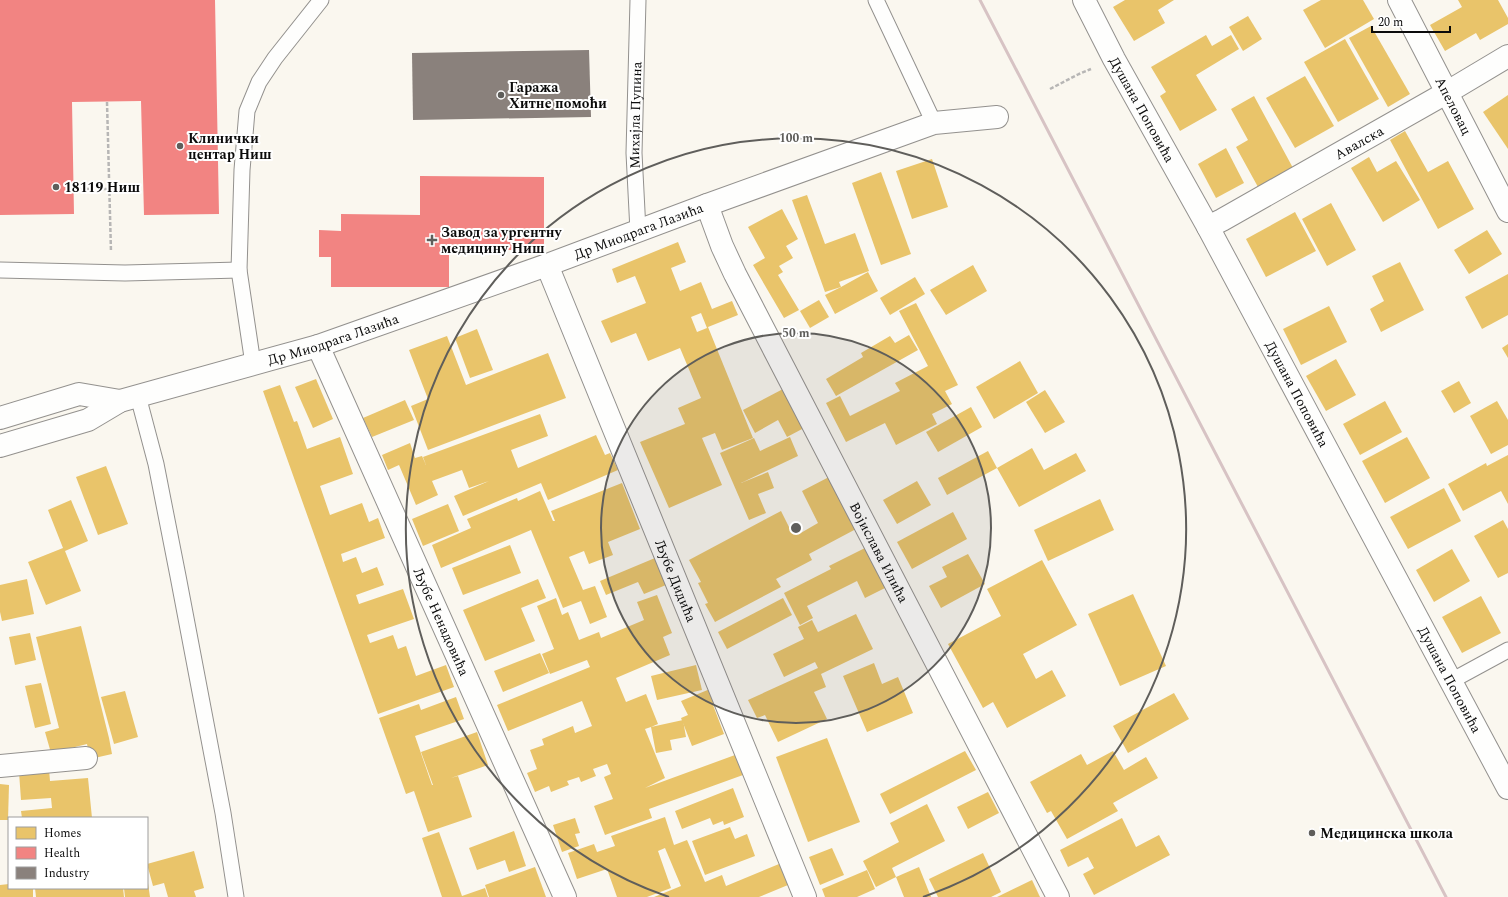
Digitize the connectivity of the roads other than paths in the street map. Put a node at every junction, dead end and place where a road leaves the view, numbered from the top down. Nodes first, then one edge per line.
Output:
1 (321, 0) edge
2 (638, 0) edge
3 (876, 0) edge
4 (1084, 0) edge
5 (1398, 0) edge
6 (1508, 56) edge
7 (1446, 93) junction
8 (997, 116) dead end
9 (934, 123) junction
10 (708, 205) junction
11 (1508, 211) edge
12 (1208, 227) junction
13 (638, 231) junction
14 (547, 265) junction
15 (0, 270) edge
16 (239, 270) junction
17 (318, 346) junction
18 (253, 364) junction
19 (129, 399) junction
20 (0, 418) edge
21 (0, 446) edge
22 (1508, 650) edge
23 (1451, 681) junction
24 (86, 758) dead end
25 (0, 766) edge
26 (1508, 788) edge
27 (236, 897) edge
28 (565, 897) edge
29 (805, 897) edge
30 (1058, 897) edge

1 - 16 lane
2 - 13 lane, Михајла Пупина
3 - 9 lane
4 - 12 street, Душана Поповића
5 - 7 street, Апеловац
6 - 7 street, Авалска
7 - 11 street, Апеловац
7 - 12 street, Авалска
8 - 9 street, Др Миодрага Лазића
9 - 10 street, Др Миодрага Лазића
10 - 13 street, Др Миодрага Лазића
10 - 30 street, Војислава Илића
12 - 23 street, Душана Поповића
13 - 14 street, Др Миодрага Лазића
14 - 17 street, Др Миодрага Лазића
14 - 29 street, Љубе Дидића
15 - 16 lane
16 - 18 lane
17 - 18 street, Др Миодрага Лазића
17 - 28 street, Љубе Ненадовића
18 - 19 street, Др Миодрага Лазића
19 - 20 street, Др Миодрага Лазића
19 - 21 street, Др Миодрага Лазића
19 - 27 lane
22 - 23 lane
23 - 26 street, Душана Поповића
24 - 25 street

